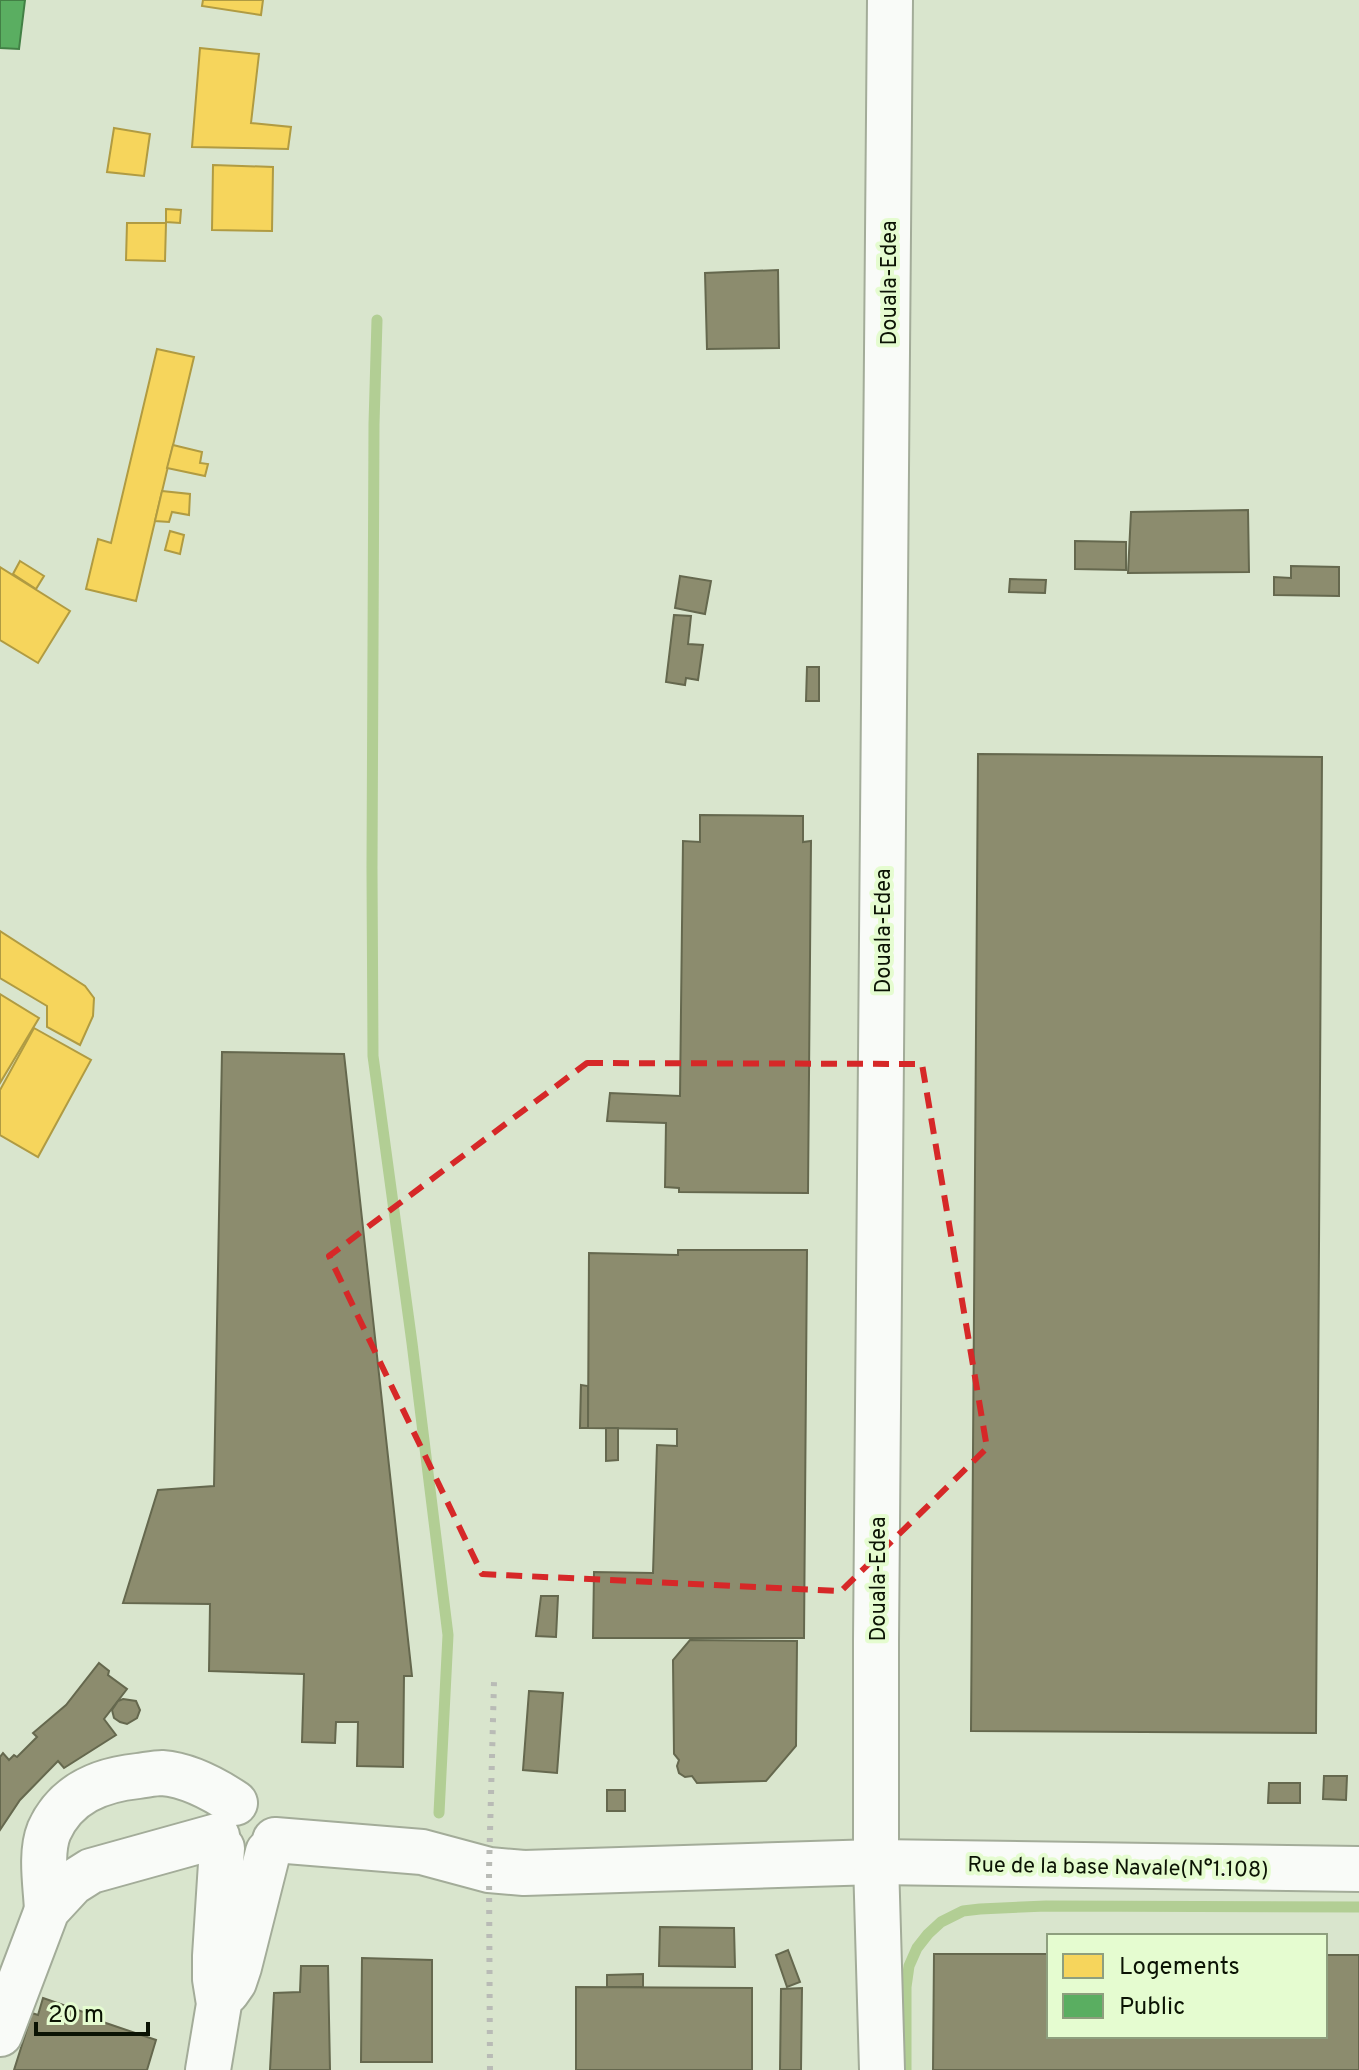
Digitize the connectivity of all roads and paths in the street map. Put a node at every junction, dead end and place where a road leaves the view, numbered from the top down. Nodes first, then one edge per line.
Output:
1 (890, 0) edge
2 (225, 1829) junction
3 (272, 1846) junction
4 (876, 1862) junction
5 (1359, 1869) edge
6 (47, 1910) junction
7 (219, 2004) junction
8 (0, 2034) edge
9 (208, 2070) edge
10 (882, 2070) edge

1 - 4 main road, Douala-Edea
2 - 3 main road
2 - 6 main road
2 - 6 main road
2 - 7 main road
3 - 4 main road, Rue de la base Navale(N°1.108)
3 - 7 main road
4 - 5 main road, Rue de la base Navale(N°1.108)
4 - 10 main road, Douala-Edea
6 - 8 main road
7 - 9 main road

